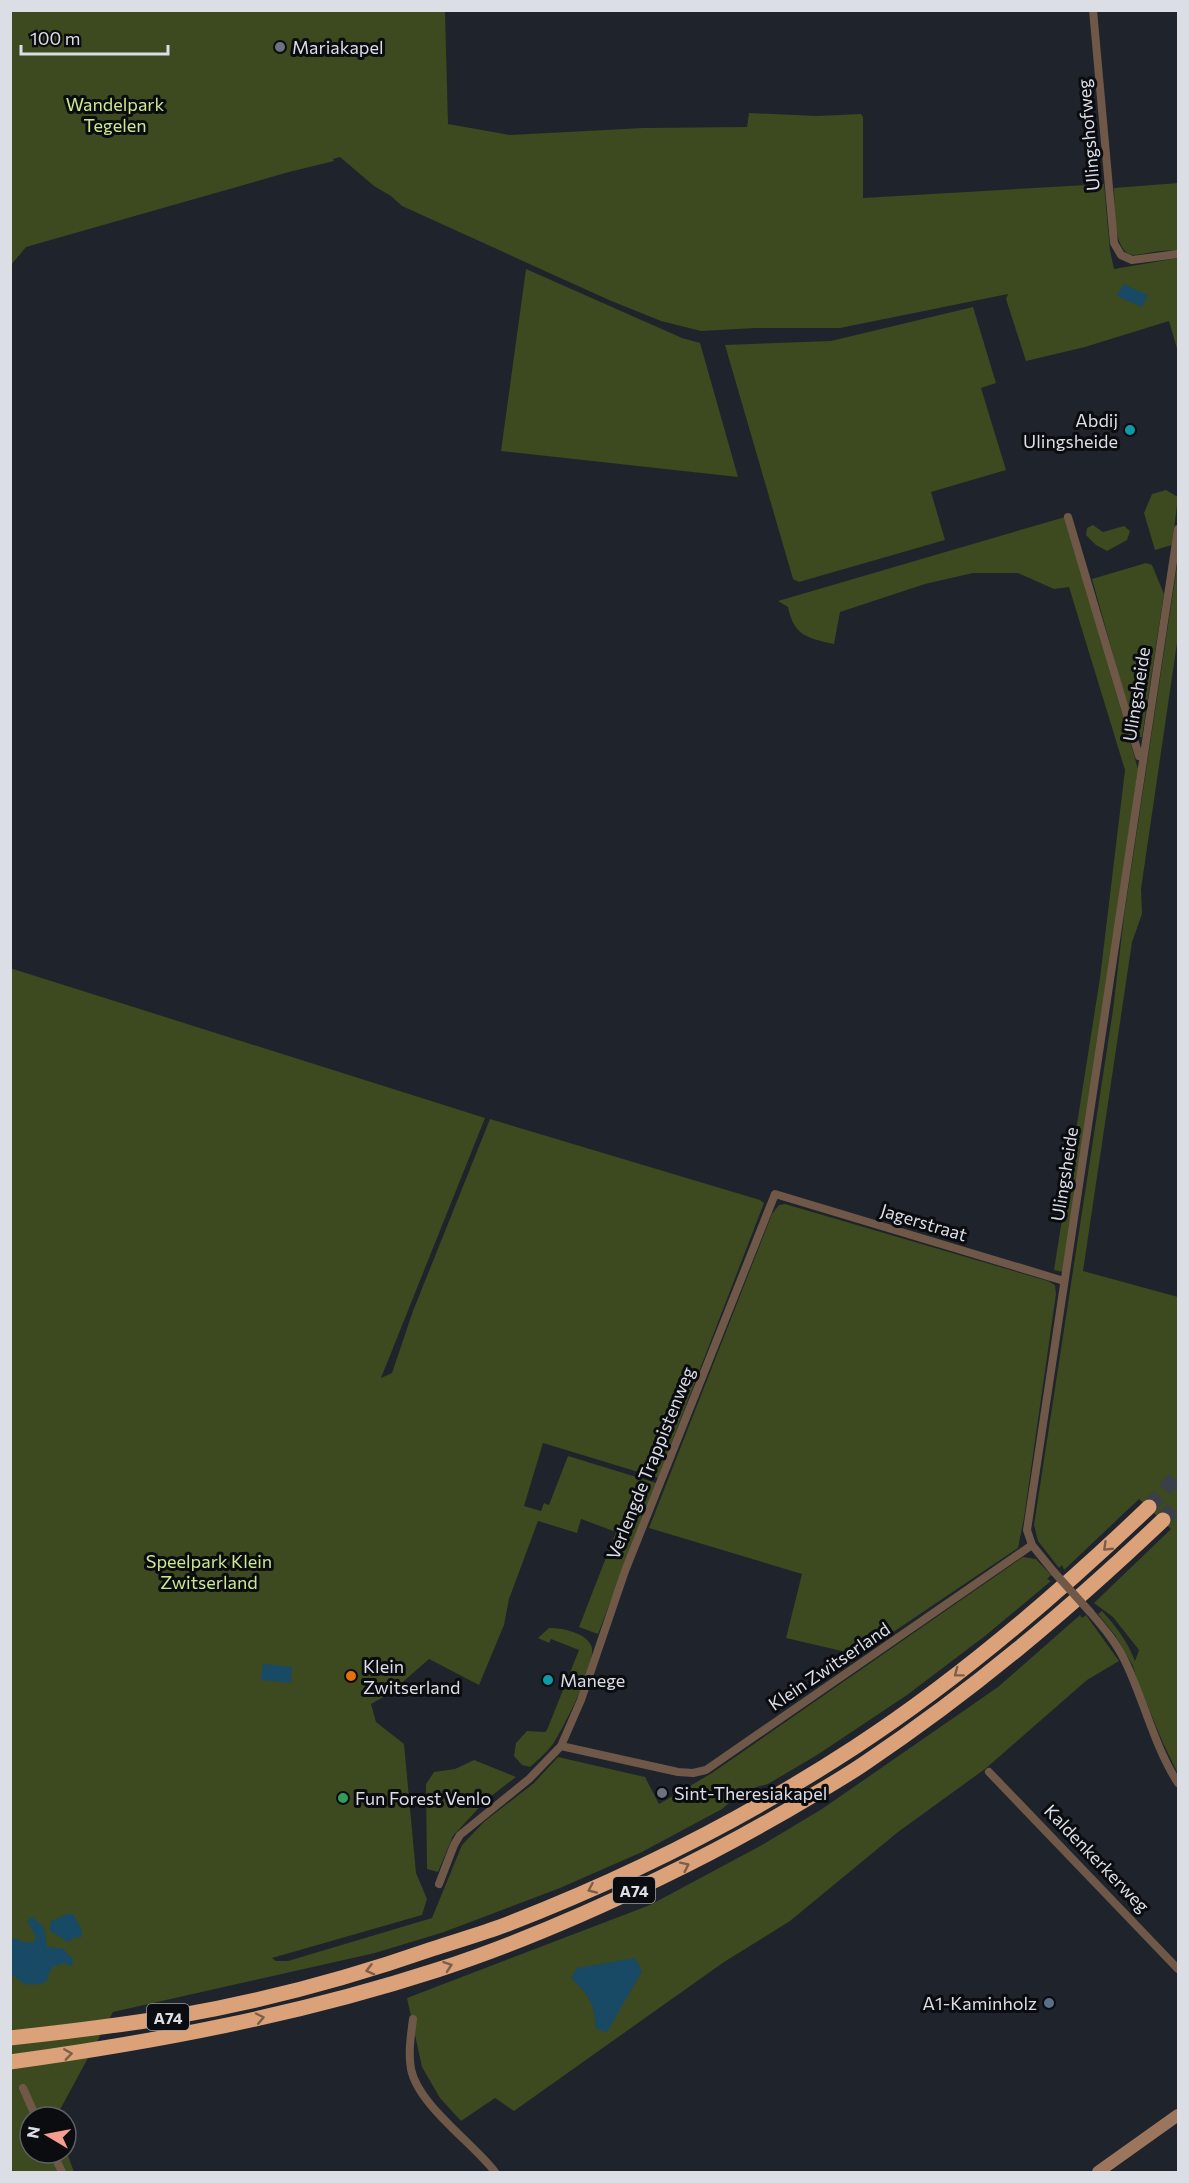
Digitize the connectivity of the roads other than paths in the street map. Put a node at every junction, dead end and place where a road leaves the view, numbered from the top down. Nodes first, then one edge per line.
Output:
1 (1093, 10) edge
2 (1179, 254) edge
3 (1068, 517) dead end
4 (1179, 529) edge
5 (1143, 756) junction
6 (775, 1194) joint
7 (1064, 1281) junction
8 (1149, 1507) tunnel mouth
9 (1163, 1520) tunnel mouth
10 (1032, 1545) junction
11 (561, 1746) junction
12 (990, 1772) dead end
13 (1179, 1783) edge
14 (439, 1884) dead end
15 (1179, 1969) edge
16 (413, 2019) dead end
17 (10, 2037) edge
18 (10, 2062) edge
19 (23, 2088) dead end
20 (31, 2105) edge
21 (1179, 2115) edge
22 (495, 2172) edge
23 (1098, 2172) edge

1 - 2 street, Ulingshofweg
3 - 5 street
4 - 5 street, Ulingsheide
5 - 7 street, Ulingsheide
6 - 7 street, Jagerstraat
6 - 11 street, Verlengde Trappistenweg
7 - 10 street, Ulingsheide
8 -> 17 highway, A74
18 -> 9 highway, A74
10 - 11 street, Klein Zwitserland
10 - 13 street, bridge
11 - 14 street
12 - 15 street, Kaldenkerkerweg
16 - 22 street
19 - 20 street
21 - 23 main road

